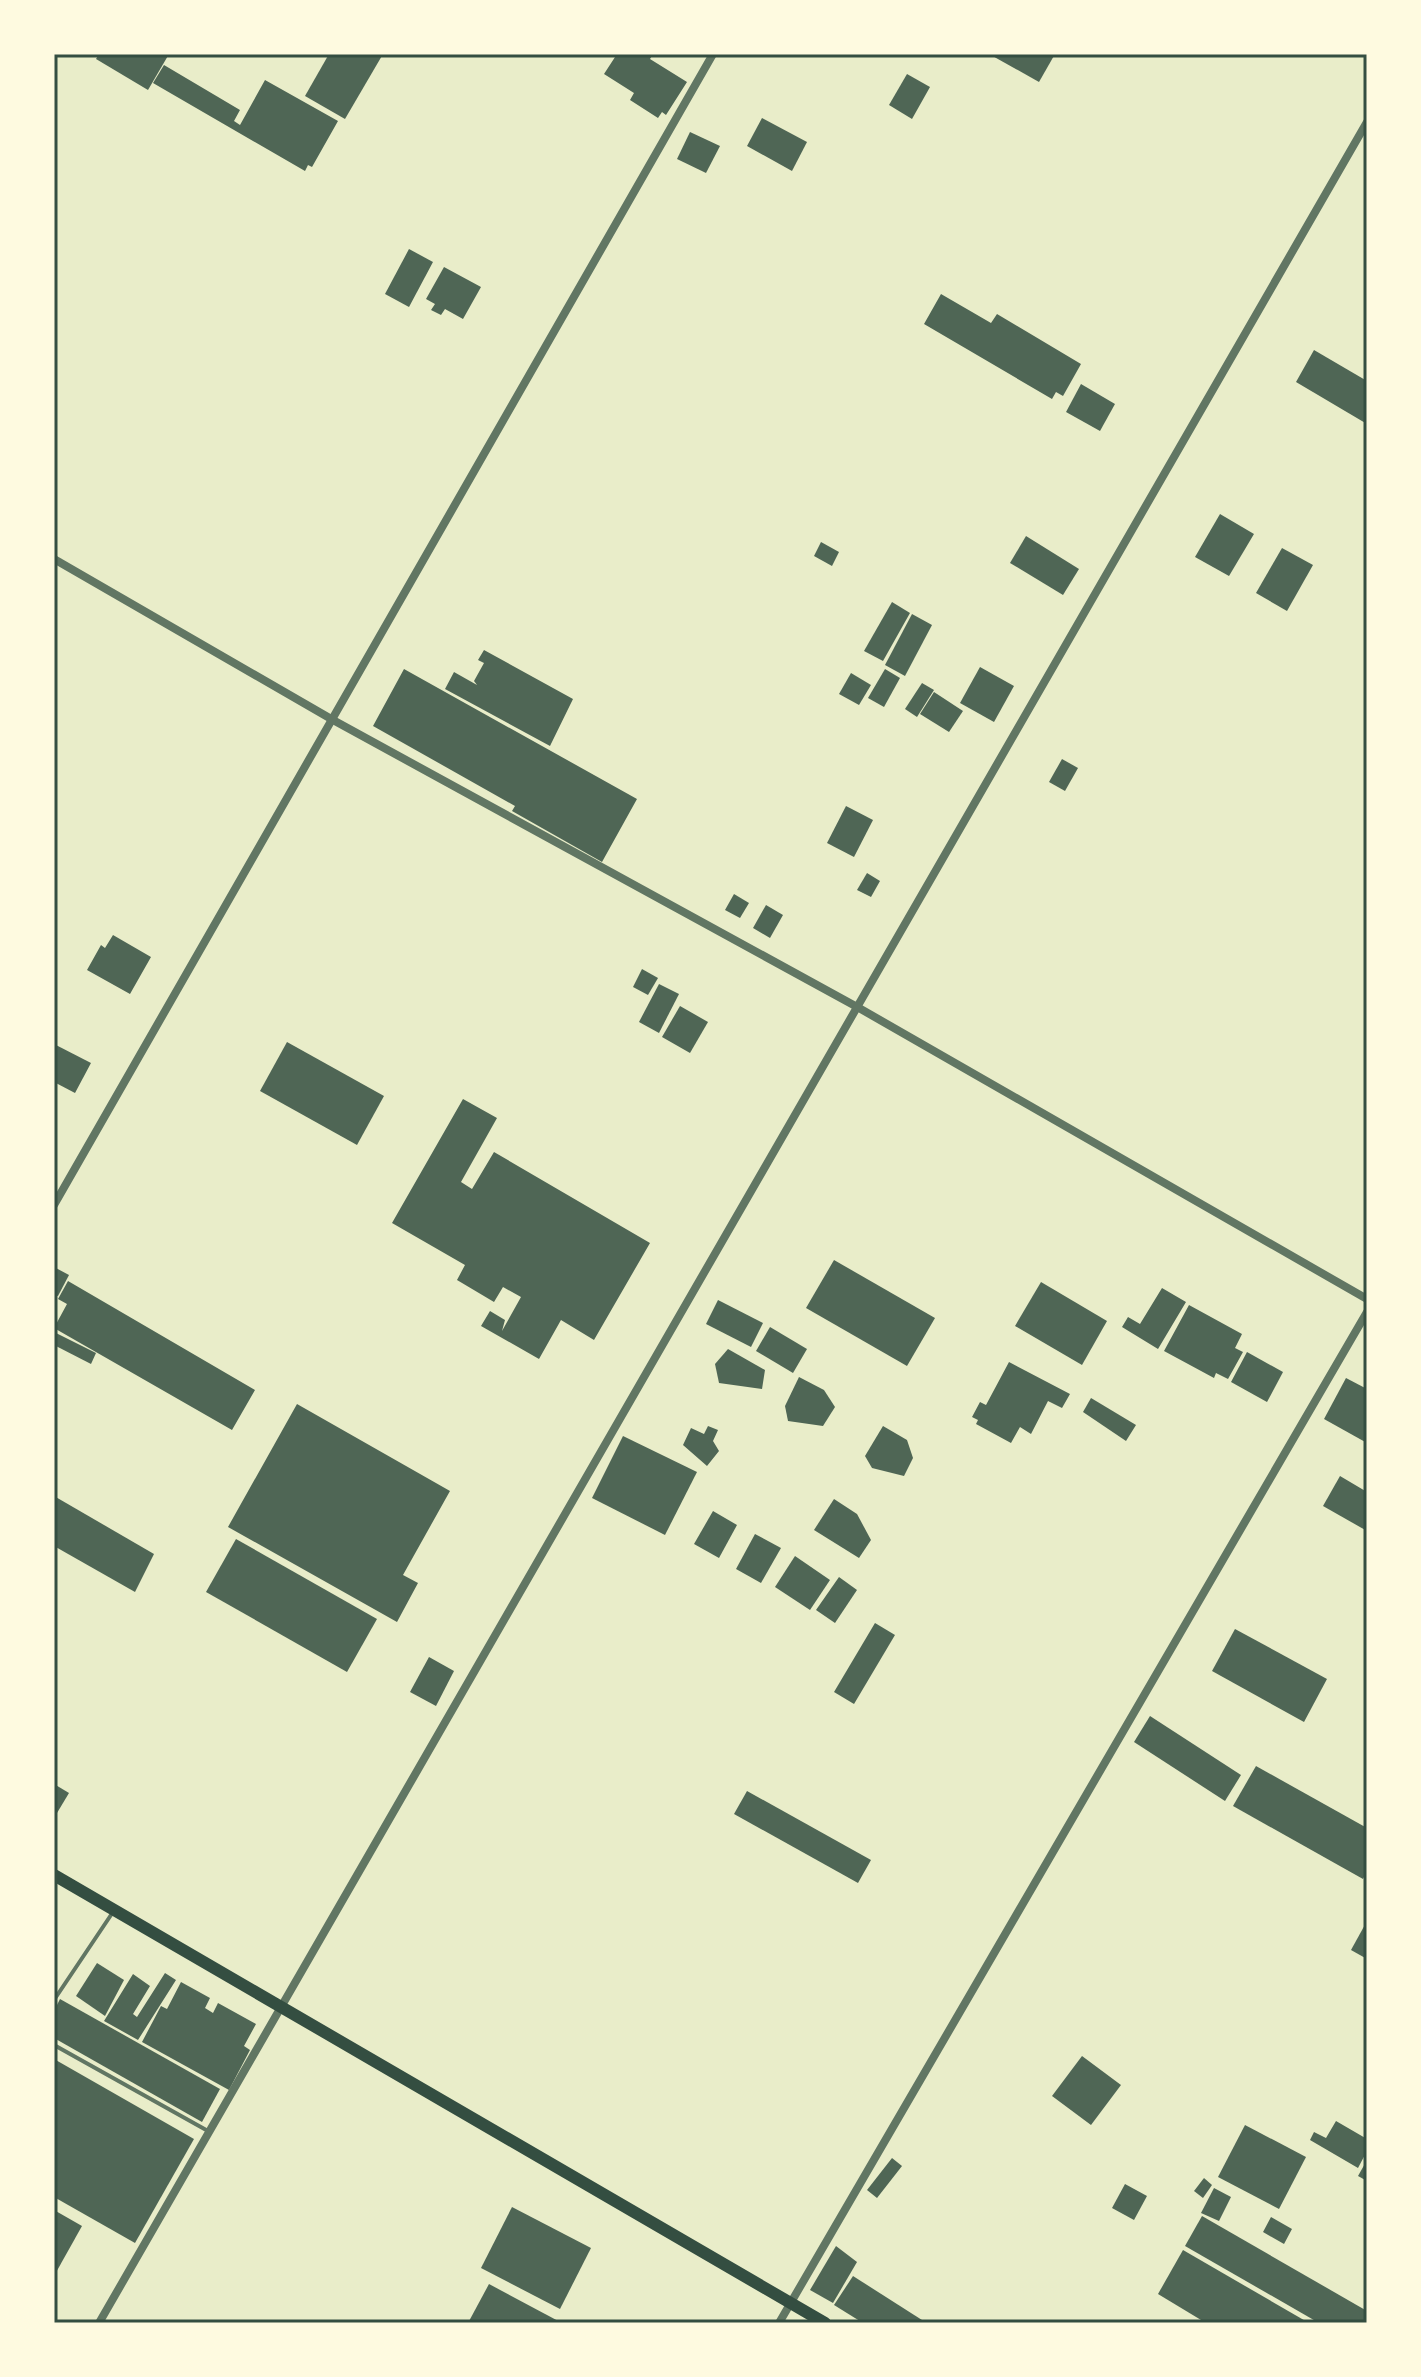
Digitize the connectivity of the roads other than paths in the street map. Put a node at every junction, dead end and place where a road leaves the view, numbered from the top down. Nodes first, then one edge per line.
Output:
1 (713, 54) edge
2 (1367, 122) edge
3 (54, 559) edge
4 (333, 720) junction
5 (859, 1008) junction
6 (54, 1205) edge
7 (1367, 1299) edge
8 (1367, 1312) edge
9 (54, 1875) edge
10 (115, 1909) junction
11 (54, 2000) edge
12 (283, 2008) junction
13 (54, 2045) edge
14 (208, 2131) junction
15 (789, 2303) junction
16 (99, 2323) edge
17 (779, 2323) edge
18 (825, 2323) edge

1 - 4 street
2 - 5 street
3 - 4 street
4 - 5 street
4 - 6 street
5 - 7 street
5 - 12 street
8 - 15 street
9 - 10 main road
10 - 11 lane
10 - 12 main road
12 - 14 street
12 - 15 main road
13 - 14 lane
14 - 16 street
15 - 17 street
15 - 18 main road

